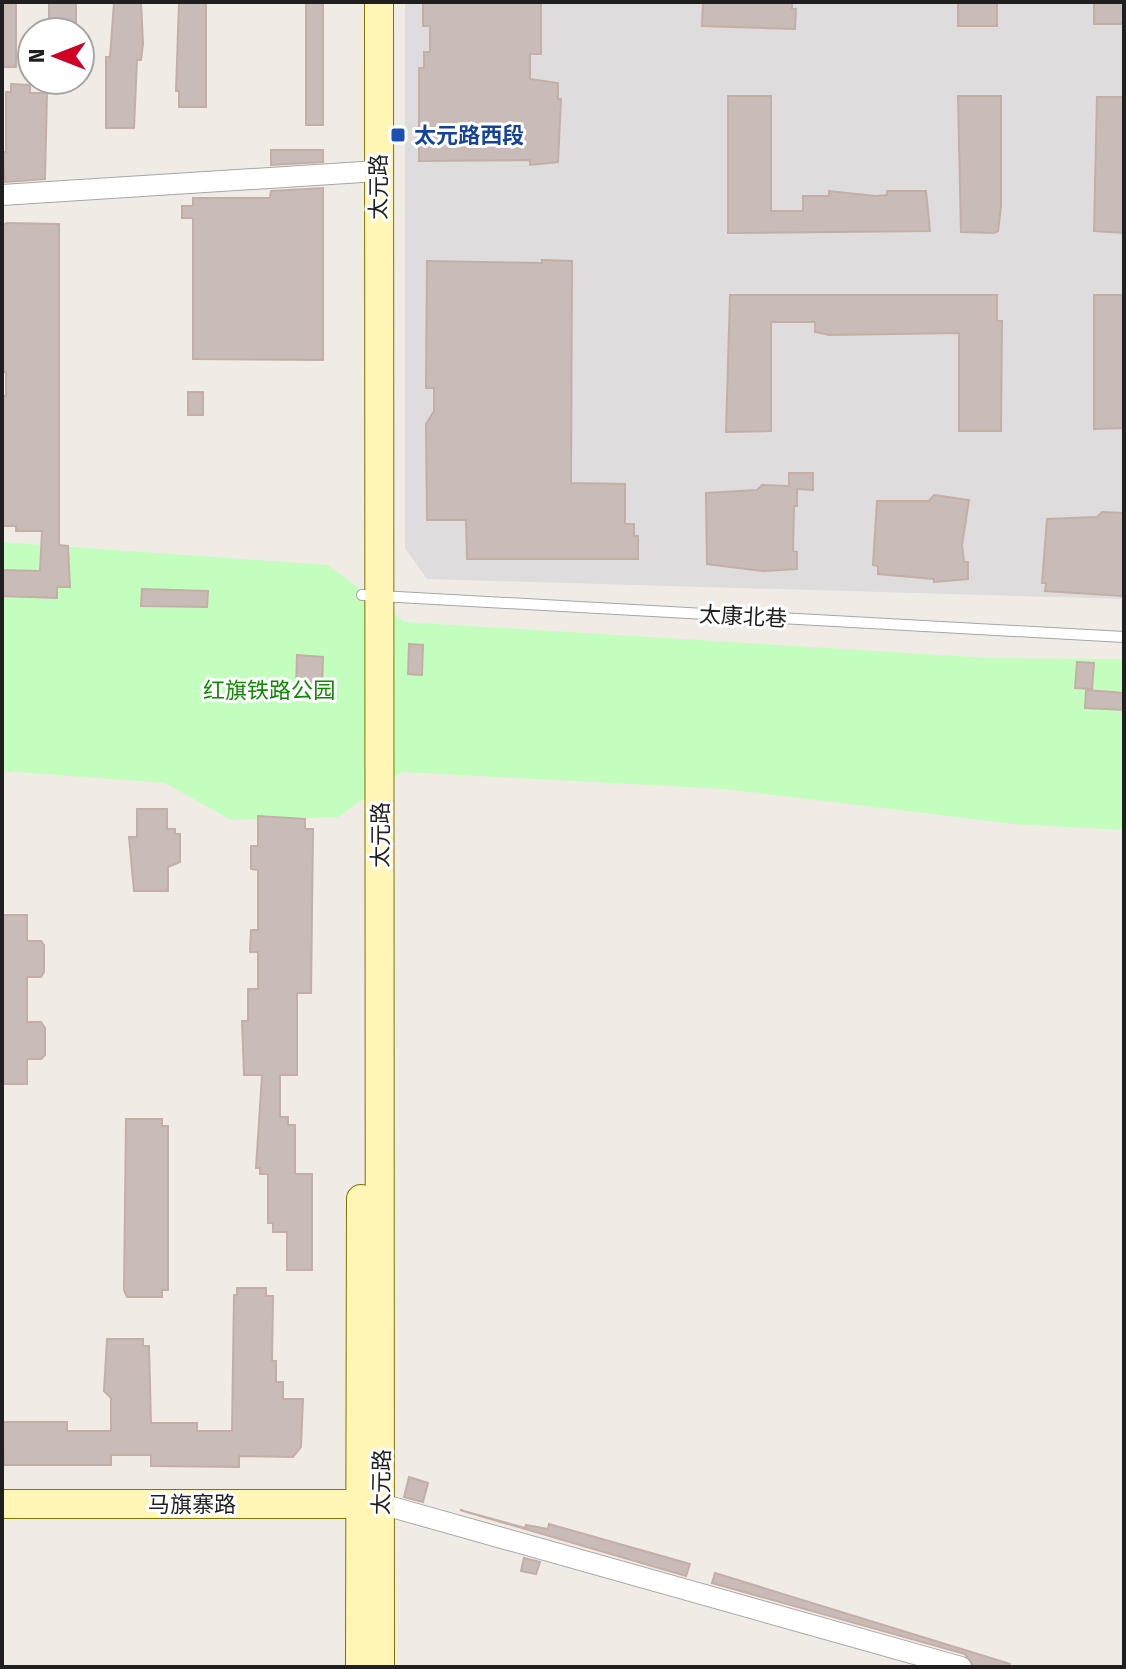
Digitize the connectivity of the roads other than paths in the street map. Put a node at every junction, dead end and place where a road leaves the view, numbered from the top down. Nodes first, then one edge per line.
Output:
1 (362, 2) edge
2 (379, 2) edge
3 (370, 171) junction
4 (2, 195) edge
5 (371, 596) junction
6 (1124, 637) edge
7 (2, 1504) edge
8 (371, 1513) junction
9 (2, 1520) edge
10 (360, 1667) edge
11 (380, 1667) edge
12 (961, 1667) edge

1 - 3 main road, 太元路
2 - 3 main road, 太元路
3 - 4 street
3 - 5 main road, 太元路
5 - 6 lane, 太康北巷
5 - 8 main road, 太元路
7 - 8 main road, 马旗寨路
8 - 9 main road, 马旗寨路
8 - 10 main road, 太元路
8 - 11 main road, 太元路
8 - 12 street

